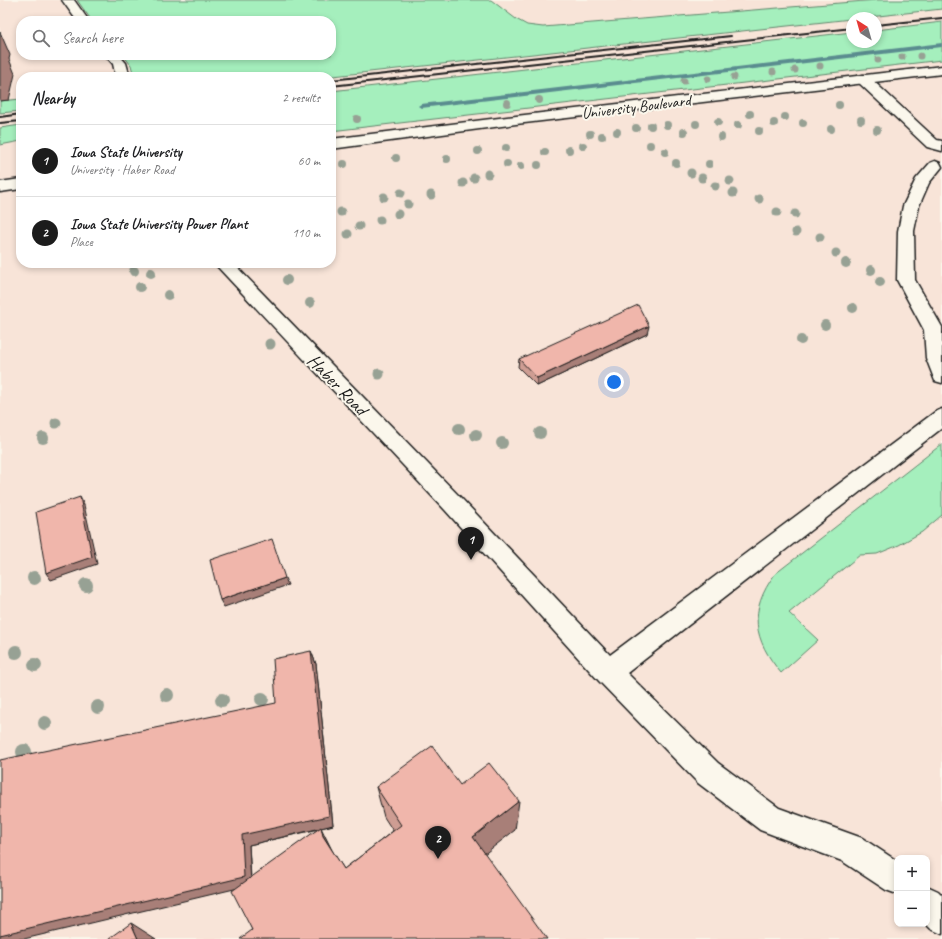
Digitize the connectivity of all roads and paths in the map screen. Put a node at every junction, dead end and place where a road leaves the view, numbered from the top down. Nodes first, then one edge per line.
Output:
1 (68, 0) edge
2 (79, 16) edge
3 (116, 60) edge
4 (942, 70) edge
5 (122, 72) edge
6 (863, 79) junction
7 (336, 143) edge
8 (937, 145) edge
9 (938, 172) edge
10 (16, 185) edge
11 (0, 187) edge
12 (228, 268) edge
13 (938, 322) edge
14 (942, 376) edge
15 (942, 417) edge
16 (608, 672) junction
17 (894, 876) edge
18 (930, 905) edge
19 (942, 918) edge

1 - 2 main road
3 - 5 main road
4 - 6 main road, University Boulevard
6 - 7 main road, University Boulevard
6 - 8 main road
8 - 9 main road
9 - 13 main road
10 - 11 main road
12 - 16 main road, Haber Road
13 - 14 main road
15 - 16 main road
16 - 17 main road, Haber Road
18 - 19 main road

